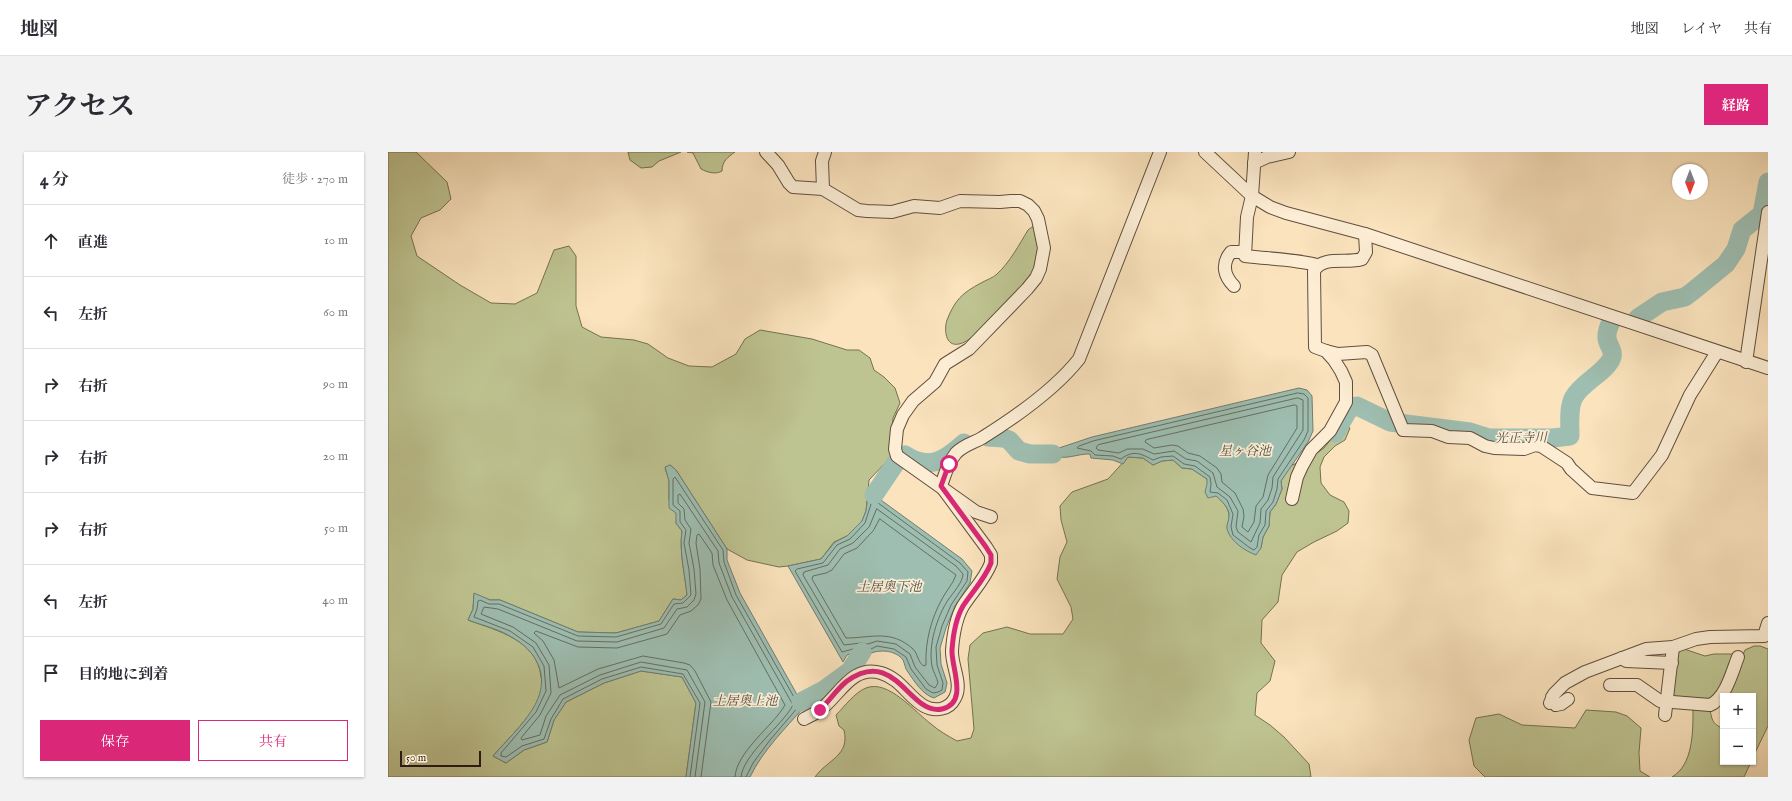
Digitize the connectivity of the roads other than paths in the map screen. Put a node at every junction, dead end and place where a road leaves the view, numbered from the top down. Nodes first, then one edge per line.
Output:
1 (766, 152) edge
2 (825, 152) edge
3 (1160, 152) edge
4 (1205, 152) edge
5 (1289, 152) edge
6 (1254, 158) edge
7 (823, 189) junction
8 (1252, 196) junction
9 (1768, 212) edge
10 (1365, 234) junction
11 (1244, 252) junction
12 (1317, 265) junction
13 (1234, 286) dead end
14 (1326, 351) junction
15 (1716, 352) junction
16 (1746, 362) junction
17 (1768, 368) edge
18 (941, 486) junction
19 (1292, 499) dead end
20 (991, 517) dead end
21 (1768, 623) edge
22 (1673, 647) junction
23 (1738, 657) dead end
24 (1622, 658) junction
25 (1672, 663) junction
26 (1610, 685) dead end
27 (1568, 699) dead end
28 (1666, 702) junction
29 (1665, 715) dead end
30 (804, 719) dead end

1 - 7 street
2 - 7 street
3 - 18 street
4 - 8 street
5 - 6 street
6 - 8 street
7 - 18 street
8 - 10 street
8 - 11 street
9 - 16 street
10 - 12 street
10 - 15 street
11 - 12 street
11 - 13 street
12 - 14 street
14 - 15 street
14 - 19 street
15 - 16 street
16 - 17 street
18 - 20 street
18 - 30 street
21 - 22 street
22 - 24 street
22 - 25 street
23 - 28 street
24 - 25 street
24 - 27 street
25 - 28 street
26 - 28 street
28 - 29 street

